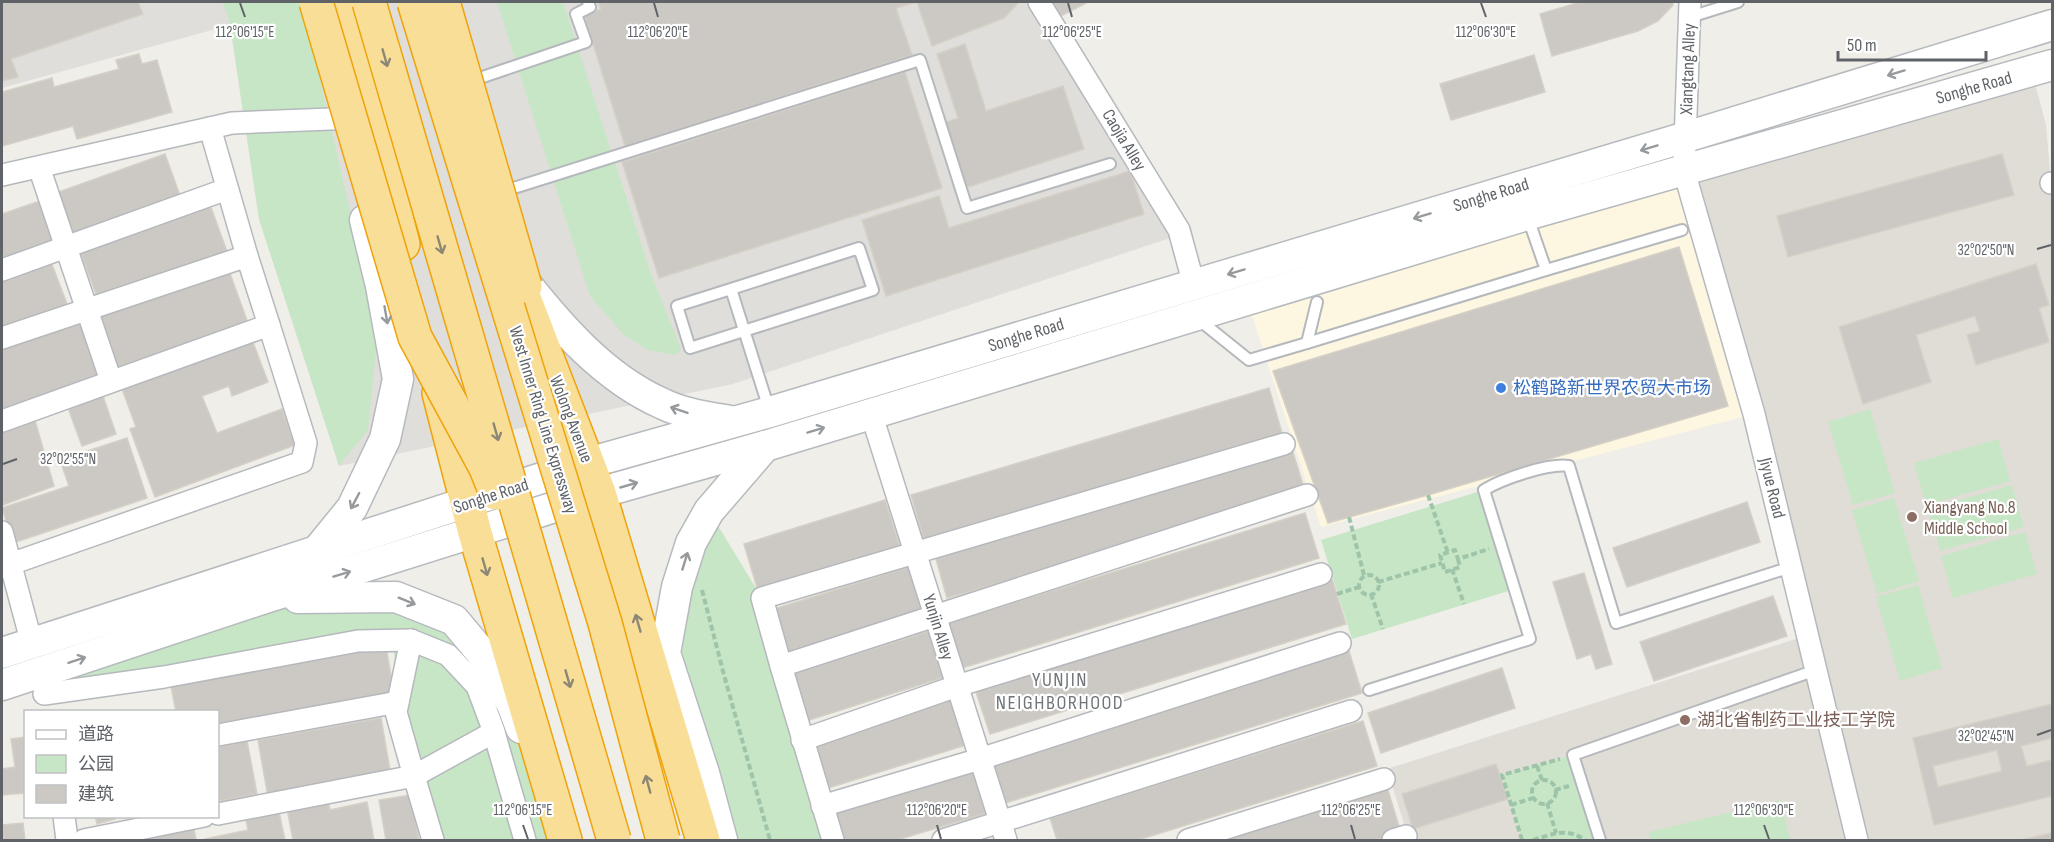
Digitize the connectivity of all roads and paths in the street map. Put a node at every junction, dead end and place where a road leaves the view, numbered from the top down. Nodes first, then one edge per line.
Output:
1 (316, 2) edge
2 (341, 2) edge
3 (369, 2) edge
4 (414, 2) edge
5 (429, 2) edge
6 (443, 2) edge
7 (588, 2) edge
8 (1039, 2) edge
9 (1738, 2) edge
10 (1690, 9) edge
11 (2052, 25) edge
12 (355, 50) junction
13 (2052, 65) edge
14 (454, 87) junction
15 (356, 118) junction
16 (210, 128) junction
17 (1686, 137) junction
18 (1110, 164) dead end
19 (39, 166) junction
20 (1684, 171) junction
21 (2, 175) edge
22 (228, 189) junction
23 (489, 206) junction
24 (1527, 215) junction
25 (1682, 230) dead end
26 (66, 246) junction
27 (248, 256) junction
28 (2, 270) edge
29 (1546, 270) junction
30 (1194, 285) junction
31 (732, 288) junction
32 (1317, 303) dead end
33 (87, 310) junction
34 (1194, 316) junction
35 (269, 325) junction
36 (744, 330) junction
37 (2, 338) edge
38 (1306, 344) junction
39 (111, 381) junction
40 (770, 412) junction
41 (871, 413) junction
42 (2, 421) edge
43 (736, 422) junction
44 (1284, 444) dead end
45 (765, 446) junction
46 (594, 478) junction
47 (1307, 495) dead end
48 (1428, 495) dead end
49 (1349, 517) dead end
50 (471, 518) junction
51 (2, 532) edge
52 (1501, 545) junction
53 (317, 551) junction
54 (1448, 553) junction
55 (915, 554) junction
56 (1458, 559) junction
57 (1442, 563) junction
58 (6, 565) edge
59 (1791, 567) junction
60 (1452, 569) junction
61 (1321, 574) dead end
62 (1364, 576) junction
63 (1378, 582) junction
64 (702, 587) dead end
65 (1359, 587) junction
66 (1337, 594) dead end
67 (1371, 594) junction
68 (265, 598) junction
69 (1464, 604) dead end
70 (935, 616) junction
71 (605, 622) junction
72 (1383, 629) dead end
73 (556, 638) junction
74 (411, 640) junction
75 (1340, 643) dead end
76 (32, 644) junction
77 (2, 653) edge
78 (780, 666) junction
79 (1816, 670) junction
80 (2, 685) edge
81 (957, 686) junction
82 (1369, 690) dead end
83 (44, 693) edge
84 (398, 702) junction
85 (1351, 711) dead end
86 (494, 732) junction
87 (219, 735) edge
88 (802, 740) junction
89 (1573, 755) junction
90 (980, 759) junction
91 (1537, 766) junction
92 (414, 776) junction
93 (1384, 779) dead end
94 (1542, 780) junction
95 (552, 793) junction
96 (1533, 798) junction
97 (1547, 803) junction
98 (1511, 805) junction
99 (822, 806) junction
100 (219, 814) edge
101 (64, 818) edge
102 (194, 818) edge
103 (1003, 831) edge
104 (1556, 833) junction
105 (1548, 838) edge
106 (68, 840) edge
107 (84, 840) edge
108 (433, 840) edge
109 (525, 840) edge
110 (565, 840) edge
111 (614, 840) edge
112 (663, 840) edge
113 (703, 840) edge
114 (722, 840) edge
115 (770, 840) edge
116 (833, 840) edge
117 (943, 840) edge
118 (1188, 840) edge
119 (1522, 840) edge
120 (1533, 840) edge
121 (1585, 840) edge
122 (1600, 840) edge
123 (1857, 840) edge

1 - 73 highway, bridge
2 - 12 highway
3 -> 73 highway, bridge
4 - 71 highway, West Inner Ring Line Expressway, bridge
5 - 14 highway, Wolong Avenue
6 - 71 highway, bridge
7 - 14 lane
8 - 30 street, Caojia Alley
9 - 10 lane
10 - 17 street, Xiangtang Alley
11 -> 17 main road, Songhe Road
12 - 15 main road
12 - 50 highway
13 - 20 main road, Songhe Road
14 - 23 highway, Wolong Avenue
15 - 16 street
15 -> 53 main road
16 - 19 street
16 - 22 street
17 - 20 street, Jiyue Road
17 -> 30 main road, Songhe Road
18 - 23 lane
19 - 21 street
19 - 26 street
20 - 24 main road, Songhe Road
20 - 59 street, Jiyue Road
22 - 26 street
22 - 27 street
43 -> 23 main road
23 - 46 highway, Wolong Avenue
24 - 29 lane
24 - 34 main road, Songhe Road
25 - 29 lane
26 - 28 street
26 - 33 street
27 - 33 street
27 - 35 street
29 - 38 lane
30 - 40 main road, Songhe Road
31 - 36 lane
31 - 36 lane
31 - 36 lane
32 - 38 lane
33 - 37 street
33 - 39 street
34 - 38 lane
34 - 41 main road, Songhe Road
35 - 39 street
35 - 58 street
36 - 40 lane
39 - 42 street
40 - 43 main road, Songhe Road
45 -> 41 main road, Songhe Road
41 - 55 street, Yunjin Alley
43 - 46 main road, Songhe Road
44 - 55 street
46 -> 45 main road, Songhe Road
114 -> 45 main road
46 - 50 main road, Songhe Road
113 -> 46 highway, Wolong Avenue
47 - 70 street
48 - 54 path
49 - 62 path
50 - 53 main road, Songhe Road
68 -> 50 main road, Songhe Road
50 -> 95 highway
51 - 58 street
52 - 56 path
52 - 59 lane
52 - 82 lane
53 - 76 main road, Songhe Road
54 - 56 path
54 - 57 path
55 - 70 street, Yunjin Alley
55 - 78 street
56 - 60 path
57 - 60 path
57 - 63 path
58 - 76 street
59 - 79 street, Jiyue Road
60 - 69 path
61 - 81 street
62 - 63 path
62 - 65 path
63 - 67 path
64 - 115 path
65 - 66 path
65 - 67 path
67 - 72 path
83 -> 68 main road, Songhe Road
68 -> 95 main road
70 - 78 street
70 - 81 street, Yunjin Alley
112 -> 71 highway, West Inner Ring Line Expressway, bridge
73 -> 111 highway, bridge
74 - 83 street
74 - 84 street
74 - 86 street
75 - 90 street
76 - 77 main road, Songhe Road
78 - 88 street
79 - 89 lane
79 - 123 street, Jiyue Road
80 - 83 main road, Songhe Road
81 - 88 street
81 - 90 street, Yunjin Alley
84 - 87 street
84 - 92 street
85 - 103 street
86 - 92 street
86 - 109 street
88 - 99 street
89 - 91 path
89 - 122 lane
90 - 99 street
90 - 103 street, Yunjin Alley
91 - 94 path
91 - 98 path
92 - 100 street
92 - 108 street
93 - 118 street
94 - 96 path
94 - 97 path
95 - 110 highway
96 - 97 path
96 - 98 path
97 - 104 path
98 - 119 path
99 - 116 street
101 - 106 street
102 - 107 street
103 - 117 street
104 - 105 path
104 - 121 path
105 - 120 path

